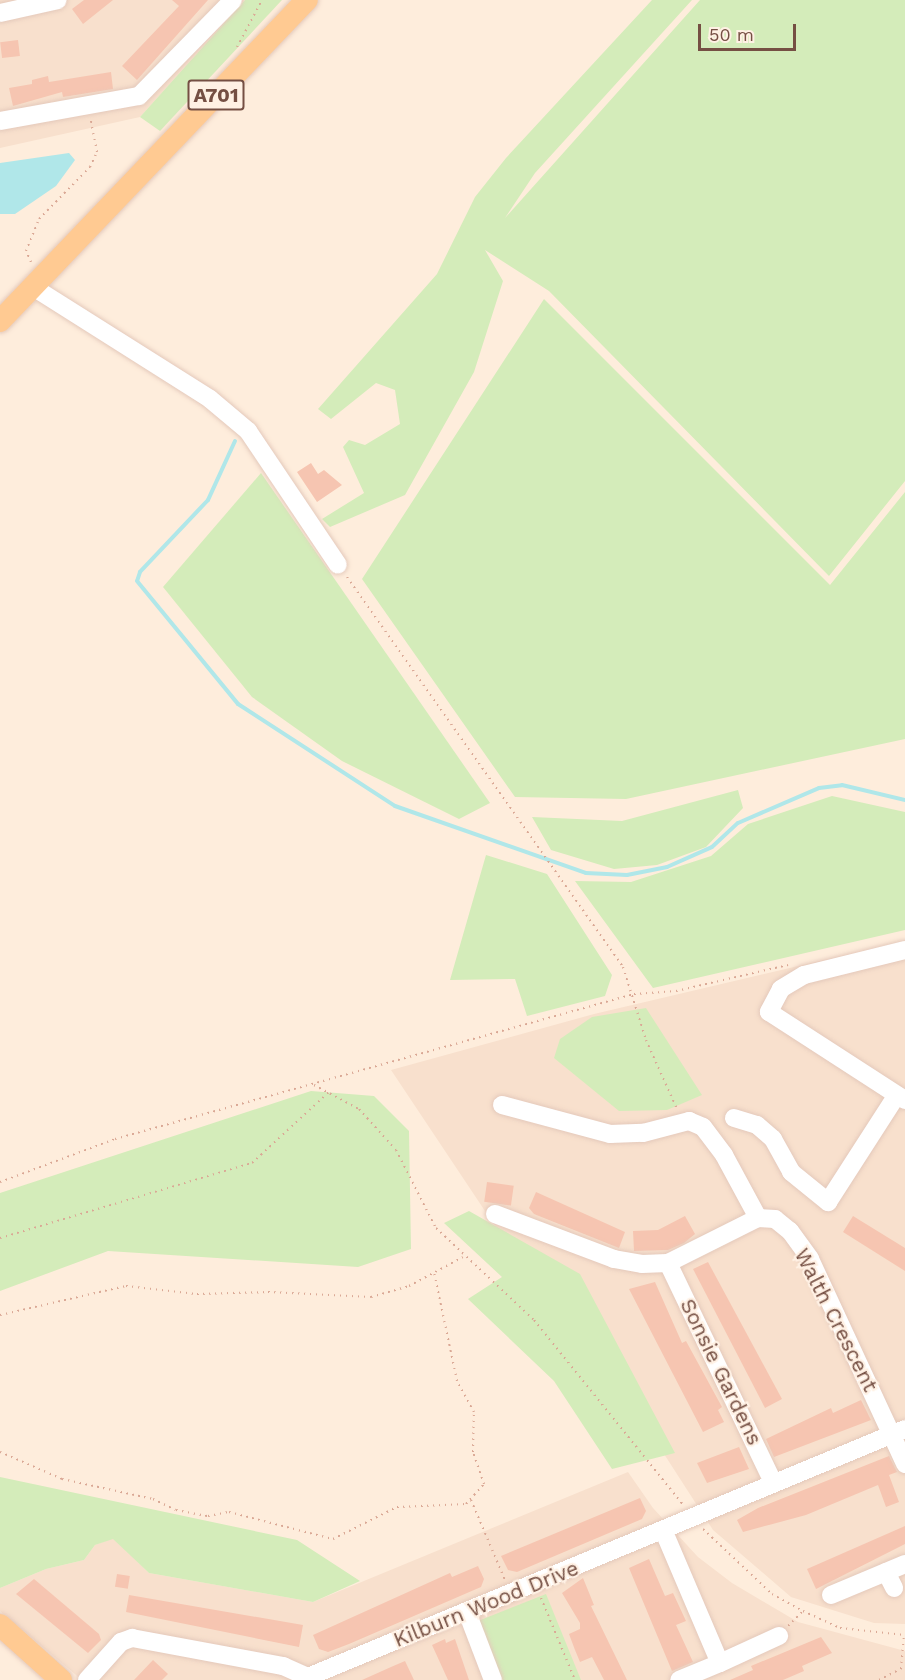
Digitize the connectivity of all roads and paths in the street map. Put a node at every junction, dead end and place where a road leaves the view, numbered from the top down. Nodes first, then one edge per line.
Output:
1 (58, 0) edge
2 (233, 0) edge
3 (262, 0) edge
4 (307, 0) edge
5 (0, 13) edge
6 (251, 59) junction
7 (88, 105) junction
8 (0, 121) edge
9 (36, 284) junction
10 (0, 321) edge
11 (338, 565) joint
12 (905, 950) edge
13 (791, 965) dead end
14 (634, 994) junction
15 (312, 1084) junction
16 (329, 1092) junction
17 (901, 1097) edge
18 (502, 1106) dead end
19 (734, 1118) dead end
20 (683, 1122) junction
21 (0, 1182) edge
22 (495, 1214) dead end
23 (758, 1218) junction
24 (0, 1238) edge
25 (463, 1257) junction
26 (668, 1263) junction
27 (434, 1272) junction
28 (0, 1315) edge
29 (899, 1431) edge
30 (0, 1452) edge
31 (905, 1464) edge
32 (773, 1482) junction
33 (470, 1499) junction
34 (694, 1518) junction
35 (664, 1532) junction
36 (905, 1564) edge
37 (536, 1584) junction
38 (511, 1594) junction
39 (831, 1595) dead end
40 (803, 1611) junction
41 (467, 1612) junction
42 (0, 1625) edge
43 (904, 1635) edge
44 (779, 1636) joint
45 (720, 1663) junction
46 (309, 1678) edge
47 (61, 1680) edge
48 (87, 1680) edge
49 (493, 1680) edge
50 (575, 1680) edge
51 (679, 1680) edge
52 (879, 1680) edge

1 - 5 street
2 - 7 street
3 - 6 path
4 - 6 main road, A701
6 - 9 main road, A701
7 - 8 street
7 - 9 path
9 - 10 main road, A701
9 - 11 street
11 - 14 path
12 - 17 street
13 - 14 path
14 - 15 path
14 - 20 path
15 - 16 path
15 - 21 path
16 - 24 path
16 - 25 path
17 - 19 street
18 - 20 street
20 - 23 street
22 - 26 street
23 - 26 street
23 - 29 street, Walth Crescent
25 - 27 path
25 - 34 path
26 - 32 street, Sonsie Gardens
27 - 28 path
27 - 33 path
29 - 31 street, Walth Crescent
29 - 32 street, Kilburn Wood Drive
30 - 33 path
32 - 34 street, Kilburn Wood Drive
33 - 38 path
34 - 35 street, Kilburn Wood Drive
34 - 40 path
35 - 37 street, Kilburn Wood Drive
35 - 45 street
36 - 39 street
37 - 38 street, Kilburn Wood Drive
37 - 50 path
38 - 41 street, Kilburn Wood Drive
40 - 43 path
40 - 44 path
41 - 46 street, Kilburn Wood Drive
41 - 49 street
42 - 47 main road
43 - 52 path
44 - 45 street
45 - 51 street
46 - 48 street, Kilburn Wood Drive

